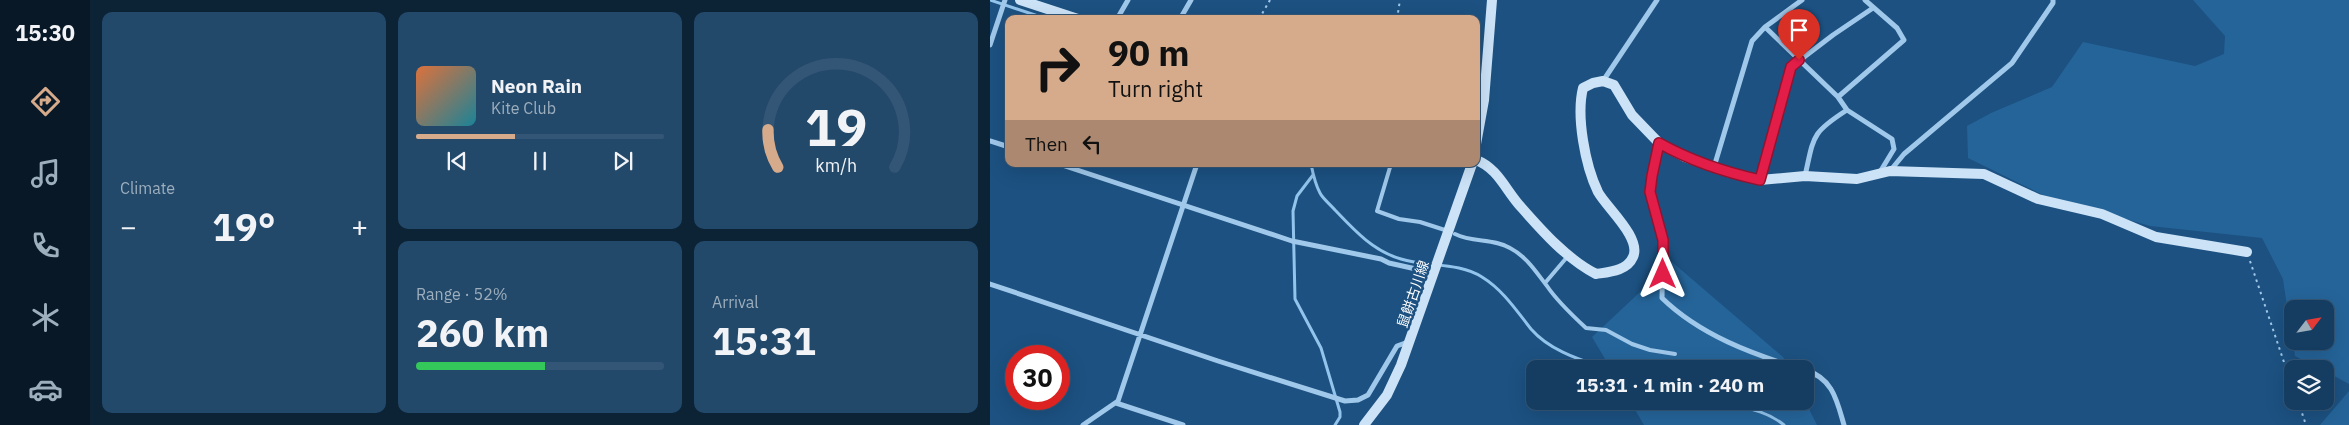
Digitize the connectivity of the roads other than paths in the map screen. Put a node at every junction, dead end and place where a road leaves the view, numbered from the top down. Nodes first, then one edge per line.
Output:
1 (1005, 0) edge
2 (1020, 0) edge
3 (1128, 0) edge
4 (1191, 0) edge
5 (1492, 0) edge
6 (1657, 0) edge
7 (1802, 0) edge
8 (1865, 0) edge
9 (2053, 0) edge
10 (1873, 8) junction
11 (1066, 15) edge
12 (1119, 15) edge
13 (1182, 15) edge
14 (1765, 27) junction
15 (990, 45) edge
16 (1799, 60) junction
17 (1603, 81) junction
18 (1838, 97) junction
19 (1847, 110) junction
20 (1480, 122) edge
21 (990, 141) edge
22 (1659, 143) junction
23 (1005, 146) edge
24 (1480, 162) edge
25 (1068, 167) edge
26 (1196, 167) edge
27 (1390, 167) edge
28 (1471, 167) edge
29 (1714, 167) junction
30 (1890, 171) junction
31 (1879, 174) junction
32 (1805, 176) junction
33 (1760, 180) junction
34 (1183, 205) junction
35 (1451, 233) junction
36 (2247, 252) road end
37 (1568, 256) junction
38 (1435, 272) junction
39 (990, 284) edge
40 (1545, 284) junction
41 (1140, 334) junction
42 (1411, 340) junction
43 (1675, 354) dead end
44 (1774, 360) edge
45 (1814, 375) edge
46 (1116, 402) junction
47 (1083, 425) edge
48 (1183, 425) edge
49 (1364, 425) edge
50 (1844, 425) edge

1 - 15 street
2 - 11 street
3 - 12 street
4 - 13 street
5 - 20 street
6 - 17 street
7 - 14 street
8 - 10 street
9 - 30 street
10 - 16 street
10 - 18 street
14 - 16 street
14 - 29 street
16 - 18 street
16 - 33 street
17 - 22 street
17 - 37 street
18 - 19 street
19 - 31 street
19 - 32 street
21 - 23 street
22 - 29 street
22 - 44 street
24 - 37 street
25 - 34 street
26 - 34 street
27 - 35 lane
28 - 35 street, 鼠餅古川線
29 - 33 street
30 - 31 street
30 - 36 street
31 - 32 street
32 - 33 street
34 - 38 street
34 - 41 street
35 - 38 street, 鼠餅古川線
35 - 40 lane
37 - 40 lane
38 - 42 street, 鼠餅古川線
39 - 41 street
40 - 43 lane
41 - 42 street
41 - 46 street
42 - 49 street, 鼠餅古川線
45 - 50 street
46 - 47 street
46 - 48 street

